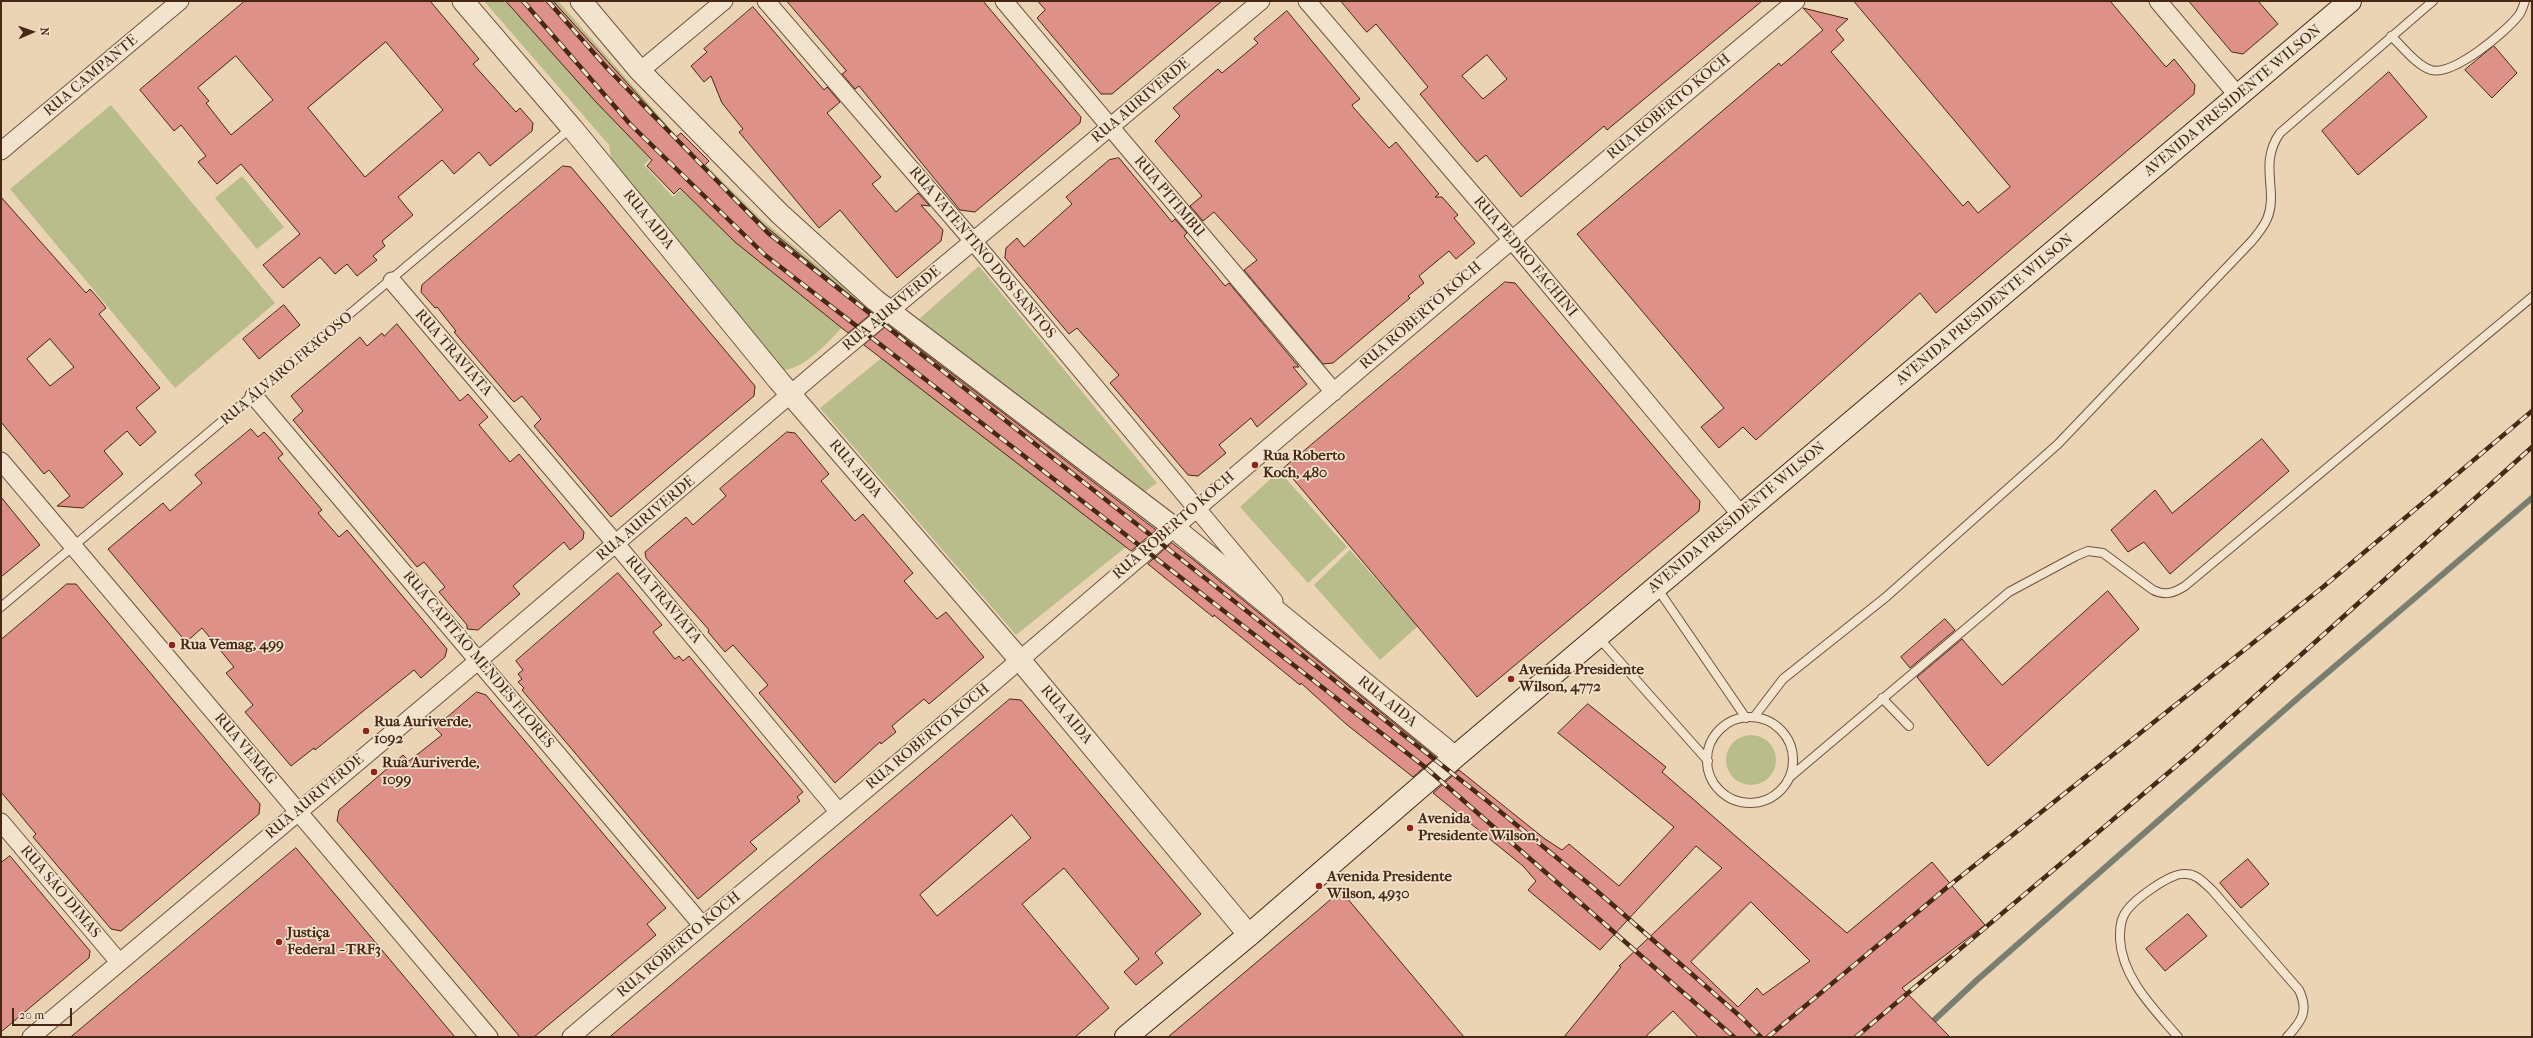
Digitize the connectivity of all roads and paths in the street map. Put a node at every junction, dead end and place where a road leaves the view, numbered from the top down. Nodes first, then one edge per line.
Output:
1 (180, 1) edge
2 (463, 1) edge
3 (581, 1) edge
4 (724, 1) edge
5 (766, 1) edge
6 (1004, 1) edge
7 (1261, 1) edge
8 (1307, 1) edge
9 (1796, 1) edge
10 (2158, 1) edge
11 (2350, 1) edge
12 (2433, 1) edge
13 (2525, 1) edge
14 (2391, 36) junction
15 (640, 71) junction
16 (2239, 97) junction
17 (1109, 126) junction
18 (572, 128) junction
19 (1, 151) edge
20 (1510, 239) junction
21 (973, 241) junction
22 (392, 281) junction
23 (2532, 297) edge
24 (890, 312) junction
25 (1334, 392) junction
26 (792, 395) junction
27 (254, 396) junction
28 (1, 461) edge
29 (1194, 508) junction
30 (1741, 515) junction
31 (1173, 527) junction
32 (616, 544) junction
33 (74, 546) junction
34 (1656, 586) junction
35 (1, 608) edge
36 (1297, 628) junction
37 (1598, 636) junction
38 (479, 660) junction
39 (1020, 660) junction
40 (1882, 698) junction
41 (1750, 717) junction
42 (1909, 726) dead end
43 (1455, 757) junction
44 (1708, 760) junction
45 (1790, 777) junction
46 (838, 811) junction
47 (297, 812) junction
48 (1, 822) edge
49 (702, 925) junction
50 (1249, 935) junction
51 (119, 962) junction
52 (31, 1037) edge
53 (489, 1037) edge
54 (571, 1037) edge
55 (1126, 1037) edge
56 (2178, 1037) edge
57 (2287, 1037) edge

1 - 19 street, RUA CAMPANTE
2 - 18 street, RUA AIDA
3 - 15 street, RUA AIDA
4 - 15 street
5 - 21 street, RUA VATENTINO DOS SANTOS
6 - 17 street, RUA PITIMBU
7 - 17 street, RUA AURIVERDE
8 - 20 street, RUA PEDRO FACHINI
9 - 20 street, RUA ROBERTO KOCH
10 - 16 street
11 - 16 main road, AVENIDA PRESIDENTE WILSON
12 - 14 lane
13 - 14 lane
14 - 41 lane
15 - 24 street, RUA AIDA
16 - 30 main road, AVENIDA PRESIDENTE WILSON
17 - 21 street, RUA AURIVERDE
17 - 25 street, RUA PITIMBU
18 - 22 lane, RUA ÁLVARO FRAGOSO
18 - 26 street, RUA AIDA
20 - 25 street, RUA ROBERTO KOCH
20 - 30 street, RUA PEDRO FACHINI
21 - 24 street, RUA AURIVERDE
21 - 29 street, RUA VATENTINO DOS SANTOS
22 - 27 lane, RUA ÁLVARO FRAGOSO
22 - 32 street, RUA TRAVIATA
23 - 40 lane
24 - 26 street, RUA AURIVERDE
24 - 31 street, RUA AIDA
25 - 29 street, RUA ROBERTO KOCH
26 - 32 street, RUA AURIVERDE
26 - 39 street, RUA AIDA
27 - 33 lane, RUA ÁLVARO FRAGOSO
27 - 38 street, RUA CAPITÃO MENDES FLORES
28 - 33 street, RUA VEMAG
29 - 31 street, RUA ROBERTO KOCH
29 - 36 street, RUA VATENTINO DOS SANTOS
30 - 34 main road, AVENIDA PRESIDENTE WILSON
31 - 36 street, RUA AIDA
31 - 39 street, RUA ROBERTO KOCH
32 - 38 street, RUA AURIVERDE
32 - 46 street, RUA TRAVIATA
33 - 35 lane, RUA ÁLVARO FRAGOSO
33 - 47 street, RUA VEMAG
34 - 37 main road, AVENIDA PRESIDENTE WILSON
34 - 41 lane
36 - 43 street, RUA AIDA
37 - 43 main road, AVENIDA PRESIDENTE WILSON
37 - 44 lane
38 - 47 street, RUA AURIVERDE
38 - 49 street, RUA CAPITÃO MENDES FLORES
39 - 46 street, RUA ROBERTO KOCH
39 - 50 street, RUA AIDA
40 - 42 lane
40 - 45 lane
41 - 44 lane
41 - 45 lane
43 - 50 main road, AVENIDA PRESIDENTE WILSON
44 - 45 lane
46 - 49 street, RUA ROBERTO KOCH
47 - 51 street, RUA AURIVERDE
47 - 53 street, RUA VEMAG
48 - 51 street, RUA SÃO DIMAS
49 - 54 street, RUA ROBERTO KOCH
50 - 55 main road, AVENIDA PRESIDENTE WILSON
51 - 52 street, RUA AURIVERDE
56 - 57 lane

